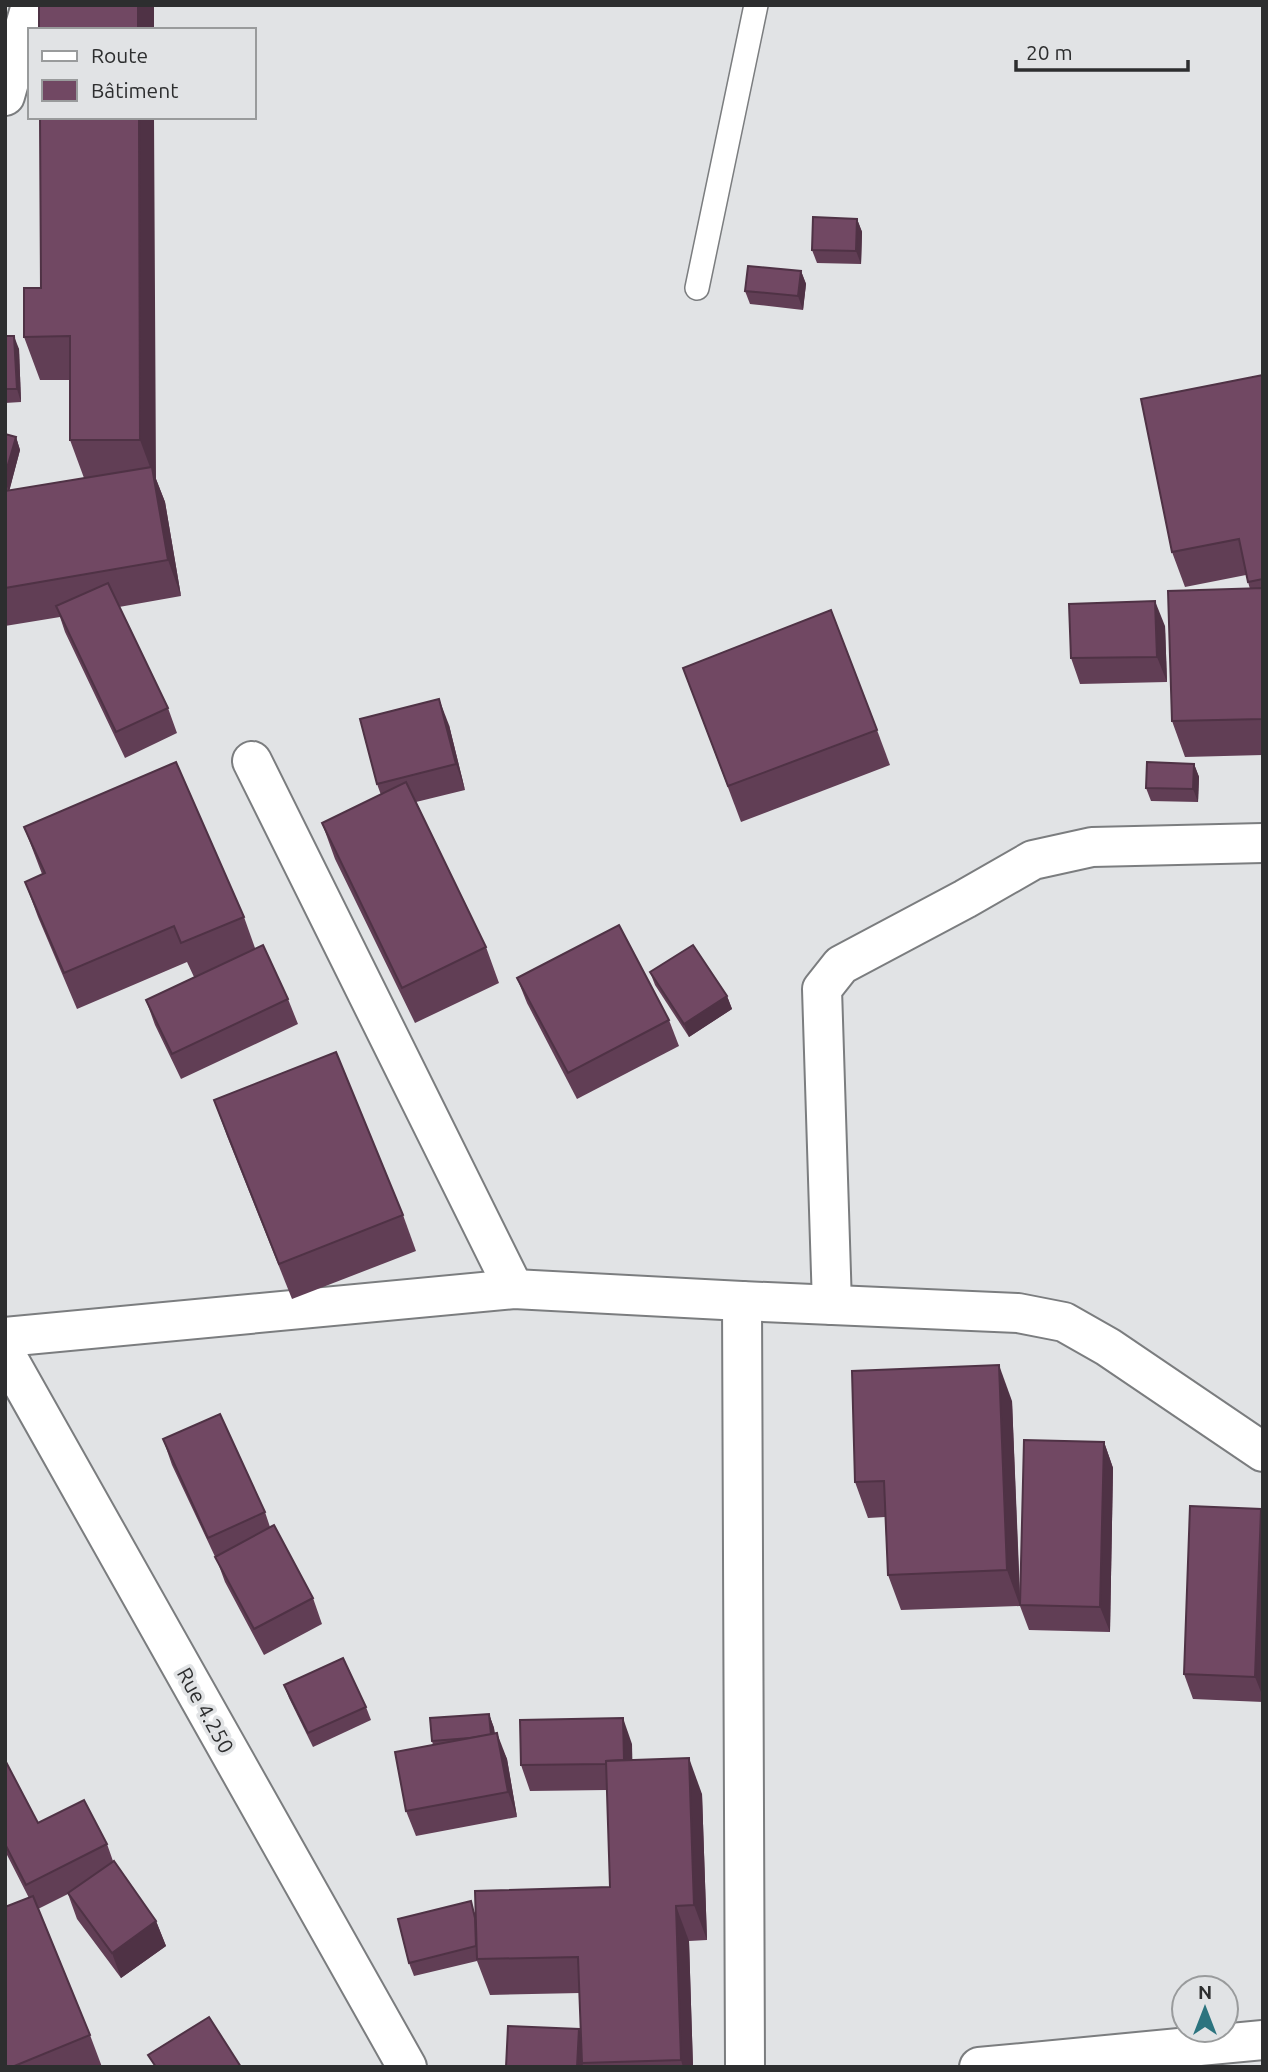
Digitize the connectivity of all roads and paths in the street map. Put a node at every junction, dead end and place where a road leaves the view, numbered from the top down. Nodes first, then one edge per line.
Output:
1 (31, 5) edge
2 (756, 5) edge
3 (5, 96) edge
4 (697, 288) dead end
5 (252, 761) dead end
6 (1263, 843) edge
7 (514, 1289) junction
8 (742, 1301) junction
9 (832, 1305) junction
10 (5, 1337) edge
11 (5, 1353) edge
12 (1263, 1452) edge
13 (1263, 2040) edge
14 (407, 2067) edge
15 (745, 2067) edge
16 (979, 2067) edge

1 - 3 street
2 - 4 lane
5 - 7 street
6 - 9 street
7 - 8 street
7 - 10 street
8 - 9 street
8 - 15 street
9 - 12 street
11 - 14 street, Rue 4.250
13 - 16 street

